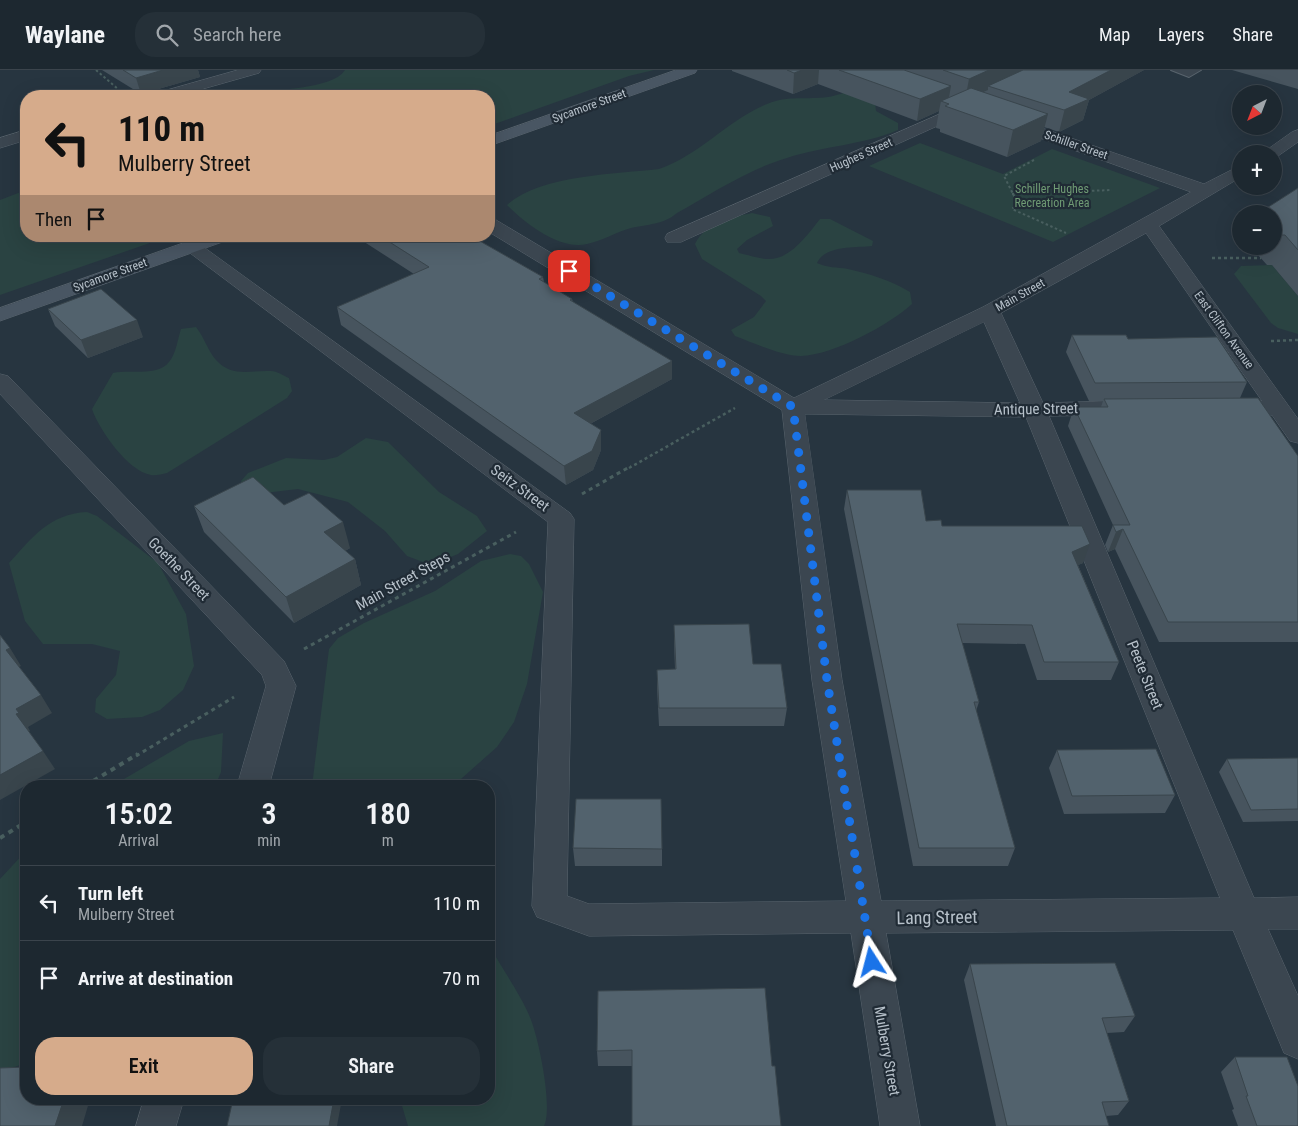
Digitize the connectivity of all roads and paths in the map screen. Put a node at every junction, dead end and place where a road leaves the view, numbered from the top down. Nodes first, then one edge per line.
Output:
1 (96, 70) edge
2 (254, 70) edge
3 (690, 70) edge
4 (1175, 70) edge
5 (1197, 70) edge
6 (119, 90) edge
7 (183, 90) edge
8 (945, 99) edge
9 (985, 99) edge
10 (968, 107) junction
11 (1298, 136) edge
12 (20, 137) edge
13 (495, 140) edge
14 (0, 143) edge
15 (1282, 146) edge
16 (1037, 158) dead end
17 (1232, 175) edge
18 (1118, 189) dead end
19 (1206, 191) junction
20 (1012, 194) junction
21 (1149, 224) junction
22 (495, 228) edge
23 (1074, 237) dead end
24 (674, 238) dead end
25 (204, 242) edge
26 (191, 247) junction
27 (1204, 258) dead end
28 (1261, 258) dead end
29 (990, 311) junction
30 (0, 315) edge
31 (1298, 340) edge
32 (1268, 341) dead end
33 (0, 381) edge
34 (793, 407) junction
35 (736, 408) dead end
36 (1134, 408) edge
37 (1211, 408) edge
38 (1279, 408) junction
39 (1034, 410) junction
40 (1298, 436) edge
41 (581, 495) dead end
42 (516, 532) dead end
43 (301, 650) dead end
44 (234, 697) dead end
45 (95, 780) edge
46 (255, 780) edge
47 (20, 826) edge
48 (0, 838) edge
49 (549, 906) joint
50 (1243, 912) junction
51 (1298, 913) edge
52 (865, 918) junction
53 (1298, 1040) edge
54 (162, 1105) edge
55 (156, 1126) edge
56 (900, 1126) edge

1 - 6 path
2 - 7 street
3 - 13 main road, Sycamore Street
4 - 5 lane
8 - 10 street, Schiller Street
9 - 10 street, Hughes Street
10 - 19 street, Schiller Street
10 - 24 street, Hughes Street
11 - 15 street
12 - 14 street
16 - 20 path
17 - 19 street, Main Street
18 - 20 path
19 - 21 street, Main Street
20 - 23 path
21 - 29 street, Main Street
21 - 38 street, East Clifton Avenue
22 - 34 street
25 - 26 main road, Sycamore Street
26 - 30 main road, Sycamore Street
26 - 49 street, Seitz Street
27 - 28 path
29 - 34 street, Main Street
29 - 39 street, Peete Street
31 - 32 path
33 - 46 street, Goethe Street
34 - 39 street, Antique Street
34 - 52 street, Mulberry Street
35 - 41 path
36 - 39 street, Antique Street
37 - 38 street
38 - 40 street, East Clifton Avenue
39 - 50 street, Peete Street
42 - 43 path, Main Street Steps
44 - 45 path
47 - 48 path
49 - 52 street, Lang Street
50 - 51 street, Lang Street
50 - 52 street, Lang Street
50 - 53 street, Peete Street
52 - 56 street, Mulberry Street
54 - 55 street

